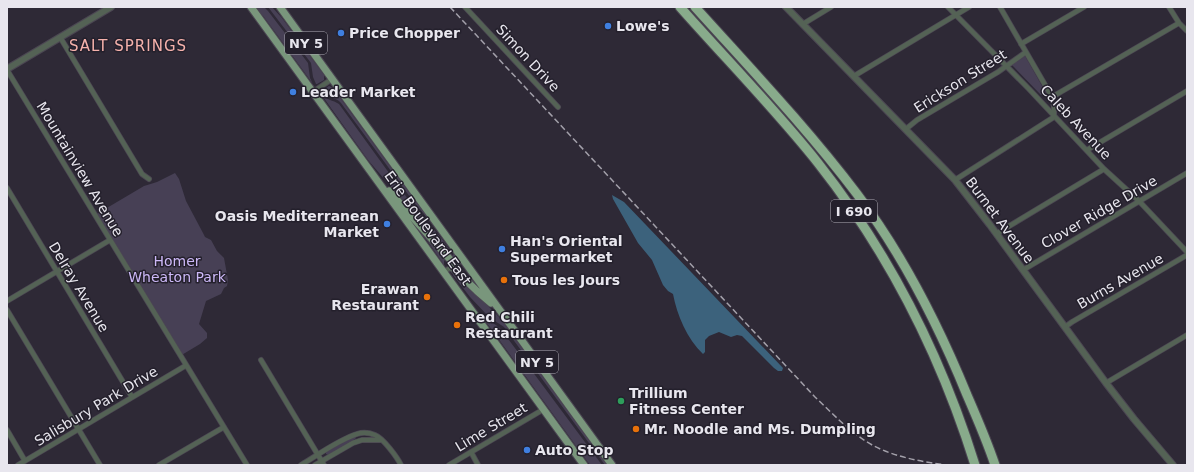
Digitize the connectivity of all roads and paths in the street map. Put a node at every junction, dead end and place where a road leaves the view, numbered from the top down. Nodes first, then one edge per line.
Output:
1 (111, 7) edge
2 (251, 7) edge
3 (276, 7) edge
4 (280, 7) edge
5 (465, 7) edge
6 (680, 7) edge
7 (696, 7) edge
8 (786, 7) edge
9 (831, 7) edge
10 (948, 7) edge
11 (969, 7) edge
12 (1000, 7) edge
13 (1084, 7) edge
14 (1169, 7) edge
15 (956, 15) junction
16 (289, 21) junction
17 (1178, 23) junction
18 (803, 24) junction
19 (1187, 31) edge
20 (60, 37) junction
21 (1021, 44) junction
22 (1026, 52) junction
23 (1007, 66) junction
24 (7, 69) edge
25 (854, 76) junction
26 (332, 79) junction
27 (1187, 91) edge
28 (313, 92) junction
29 (1052, 97) junction
30 (558, 107) dead end
31 (1054, 115) junction
32 (906, 129) junction
33 (1087, 150) junction
34 (1104, 169) junction
35 (1187, 174) edge
36 (374, 175) junction
37 (149, 179) dead end
38 (955, 180) junction
39 (7, 188) edge
40 (1139, 202) junction
41 (996, 234) junction
42 (110, 240) junction
43 (1187, 252) edge
44 (1187, 255) edge
45 (463, 259) junction
46 (453, 266) junction
47 (1023, 270) junction
48 (56, 272) junction
49 (444, 272) junction
50 (7, 301) edge
51 (7, 310) edge
52 (499, 310) junction
53 (1065, 327) junction
54 (1187, 335) edge
55 (261, 360) dead end
56 (186, 366) junction
57 (1106, 383) junction
58 (132, 397) junction
59 (544, 409) junction
60 (224, 427) junction
61 (78, 428) junction
62 (7, 430) edge
63 (363, 433) junction
64 (362, 440) junction
65 (381, 440) junction
66 (471, 452) junction
67 (989, 453) junction
68 (318, 455) junction
69 (25, 460) junction
70 (323, 463) edge
71 (18, 465) edge
72 (100, 465) edge
73 (159, 465) edge
74 (247, 465) edge
75 (301, 465) edge
76 (315, 465) edge
77 (401, 465) edge
78 (449, 465) edge
79 (478, 465) edge
80 (584, 465) edge
81 (612, 465) edge
82 (975, 465) edge
83 (989, 465) edge
84 (995, 465) edge
85 (1173, 465) edge

1 - 20 street
2 - 28 main road, Erie Boulevard East / NY 5
3 - 16 main road
4 - 16 main road, Erie Boulevard East / NY 5
5 - 30 street, Simon Drive
6 - 82 highway, I 690
7 - 67 highway, I 690
8 - 18 street, Burnet Avenue
9 - 18 street
10 - 15 street, Caleb Avenue
11 - 15 street
12 - 21 street
13 - 21 street, Erickson Street
14 - 17 street
15 - 23 street, Caleb Avenue
15 - 25 street
16 - 26 main road, Erie Boulevard East / NY 5
17 - 19 street
17 - 29 street
18 - 25 street, Burnet Avenue
20 - 24 street
20 - 37 street
21 - 22 street
22 - 23 street, Erickson Street
22 - 29 street
23 - 31 street, Caleb Avenue
23 - 32 street, Erickson Street
24 - 42 street, Mountainview Avenue
25 - 32 street, Burnet Avenue
26 - 28 street
26 - 45 main road, Erie Boulevard East / NY 5
27 - 33 street
28 - 36 main road, Erie Boulevard East / NY 5
29 - 31 street
31 - 33 street, Caleb Avenue
31 - 38 street
32 - 38 street, Burnet Avenue
33 - 34 street, Caleb Avenue
34 - 40 street, Caleb Avenue
34 - 41 street
35 - 40 street, Clover Ridge Drive
36 - 46 main road
36 - 49 main road, Erie Boulevard East / NY 5
38 - 41 street, Burnet Avenue
39 - 48 street, Delray Avenue
40 - 43 street, Caleb Avenue
40 - 47 street, Clover Ridge Drive
41 - 47 street, Burnet Avenue
42 - 48 street
42 - 56 street, Mountainview Avenue
44 - 53 street, Burns Avenue
45 - 46 street
45 - 52 main road, Erie Boulevard East / NY 5
46 - 49 street
46 - 52 main road
47 - 53 street, Burnet Avenue
48 - 50 street
48 - 58 street, Delray Avenue
49 - 59 main road, Erie Boulevard East / NY 5
51 - 61 street
52 - 81 main road, Erie Boulevard East / NY 5
53 - 57 street, Burnet Avenue
54 - 57 street
55 - 68 street
56 - 58 street, Salisbury Park Drive
56 - 60 street, Mountainview Avenue
57 - 85 street, Burnet Avenue
58 - 61 street, Salisbury Park Drive
59 - 66 street, Lime Street
59 - 80 main road, Erie Boulevard East / NY 5
60 - 73 street
60 - 74 street, Mountainview Avenue
61 - 69 street, Salisbury Park Drive
61 - 72 street
62 - 69 street
63 - 64 street
63 - 65 street
63 - 68 street
64 - 65 street
64 - 70 street
65 - 77 street
66 - 78 street, Lime Street
66 - 79 street
67 - 83 highway, I 690
67 - 84 highway
68 - 70 street
68 - 75 street
69 - 71 street, Salisbury Park Drive
70 - 76 street

